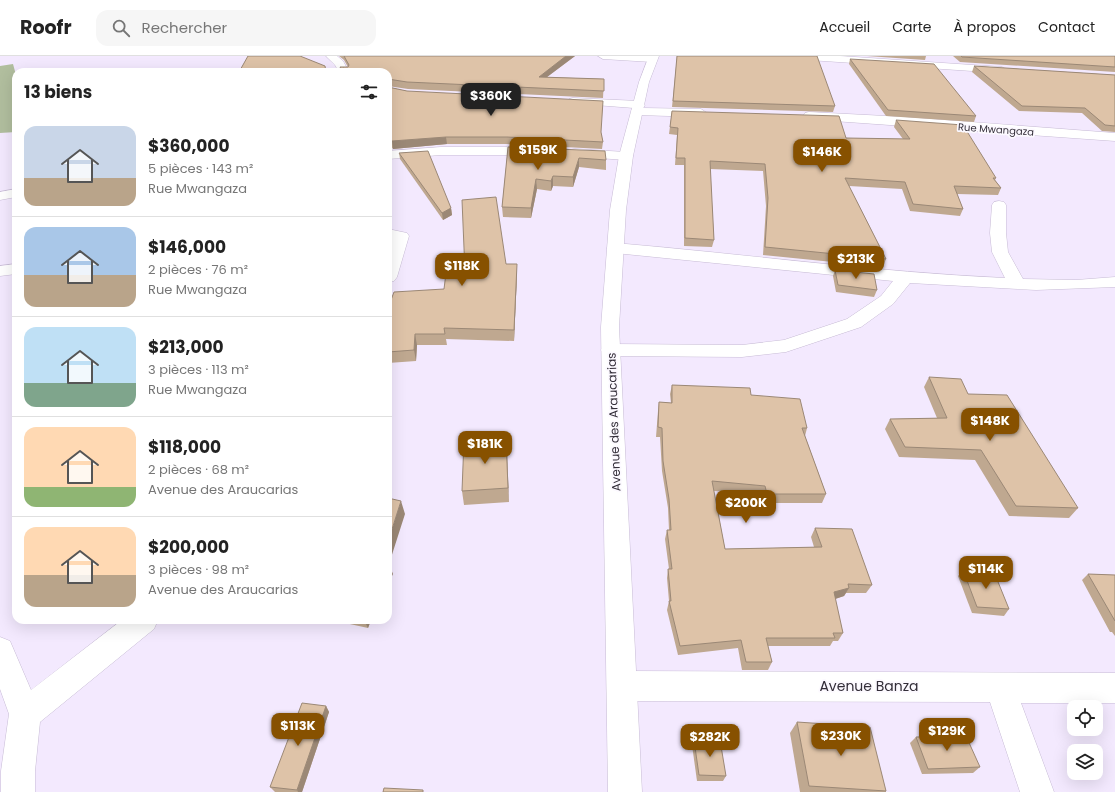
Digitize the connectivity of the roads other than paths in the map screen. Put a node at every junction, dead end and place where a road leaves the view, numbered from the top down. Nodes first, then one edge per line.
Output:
1 (331, 56) edge
2 (603, 56) edge
3 (794, 56) edge
4 (653, 58) edge
5 (342, 68) edge
6 (1016, 71) edge
7 (563, 100) edge
8 (638, 108) junction
9 (712, 114) edge
10 (795, 116) edge
11 (1115, 137) edge
12 (392, 155) edge
13 (626, 156) junction
14 (12, 194) edge
15 (0, 196) edge
16 (999, 205) dead end
17 (392, 235) edge
18 (615, 248) junction
19 (392, 265) edge
20 (12, 270) edge
21 (0, 271) edge
22 (905, 277) junction
23 (1115, 282) edge
24 (1017, 284) junction
25 (611, 350) junction
26 (139, 624) edge
27 (0, 652) edge
28 (623, 686) junction
29 (1000, 687) junction
30 (1115, 688) edge
31 (25, 714) junction
32 (18, 792) edge
33 (625, 792) edge
34 (1037, 792) edge

1 - 5 street
2 - 4 street
3 - 6 street
4 - 8 street, Avenue des Araucarias
7 - 8 street
8 - 9 street
8 - 13 street, Avenue des Araucarias
10 - 11 street, Rue Mwangaza
12 - 13 street
13 - 18 street, Avenue des Araucarias
14 - 15 street
16 - 24 street
17 - 19 street
18 - 22 street
18 - 25 street, Avenue des Araucarias
20 - 21 street
22 - 24 street
22 - 25 street
23 - 24 street
25 - 28 street, Avenue des Araucarias
26 - 31 street
27 - 31 street
28 - 29 street, Avenue Banza
28 - 33 street, Avenue des Araucarias
29 - 30 street, Avenue Banza
29 - 34 street
31 - 32 street

